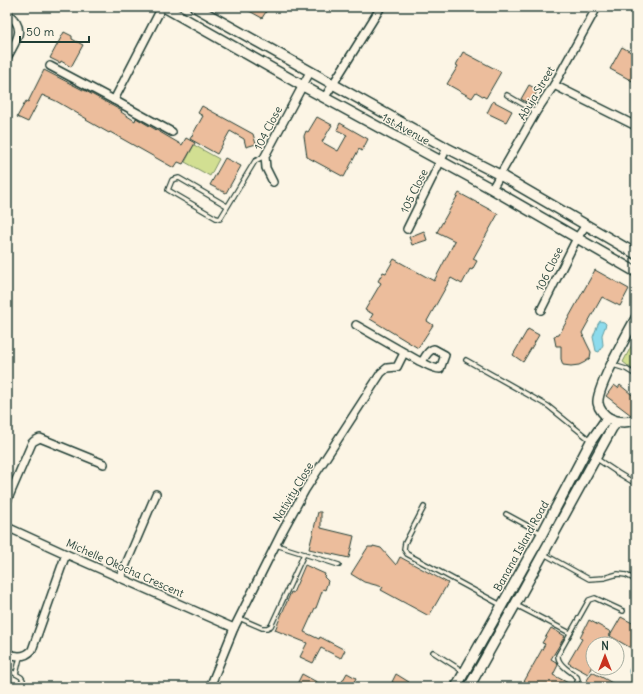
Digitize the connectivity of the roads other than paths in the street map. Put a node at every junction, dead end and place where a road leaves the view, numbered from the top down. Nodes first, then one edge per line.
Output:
1 (163, 7) edge
2 (194, 7) edge
3 (381, 7) edge
4 (596, 7) edge
5 (7, 13) edge
6 (7, 58) edge
7 (50, 66) dead end
8 (310, 72) junction
9 (333, 84) junction
10 (554, 85) junction
11 (303, 86) junction
12 (507, 95) dead end
13 (325, 97) junction
14 (114, 100) junction
15 (536, 112) junction
16 (636, 126) edge
17 (172, 132) dead end
18 (447, 148) junction
19 (265, 156) junction
20 (440, 162) junction
21 (500, 176) junction
22 (273, 182) dead end
23 (492, 189) junction
24 (227, 206) junction
25 (586, 225) junction
26 (407, 229) dead end
27 (577, 238) junction
28 (636, 254) edge
29 (636, 272) edge
30 (541, 310) dead end
31 (636, 318) edge
32 (356, 325) dead end
33 (404, 353) junction
34 (466, 360) dead end
35 (422, 362) dead end
36 (612, 365) junction
37 (636, 375) edge
38 (608, 418) junction
39 (636, 420) edge
40 (617, 422) junction
41 (591, 441) junction
42 (596, 458) junction
43 (104, 464) dead end
44 (636, 484) edge
45 (156, 494) dead end
46 (7, 501) edge
47 (424, 507) dead end
48 (506, 514) dead end
49 (7, 527) edge
50 (542, 534) junction
51 (275, 544) junction
52 (66, 554) junction
53 (304, 554) junction
54 (543, 554) junction
55 (339, 565) dead end
56 (120, 578) junction
57 (636, 580) edge
58 (502, 605) junction
59 (516, 605) junction
60 (623, 611) dead end
61 (239, 618) junction
62 (234, 628) junction
63 (570, 633) junction
64 (433, 652) dead end
65 (7, 653) edge
66 (20, 657) junction
67 (7, 669) edge
68 (464, 672) junction
69 (16, 674) junction
70 (20, 687) edge
71 (210, 687) edge
72 (456, 687) edge
73 (468, 687) edge
74 (574, 687) edge

1 - 11 street, 1st Avenue
1 - 14 street
2 - 8 street, 1st Avenue
3 - 9 street
4 - 10 street, Abuja Street
5 - 6 street
7 - 14 street
8 - 9 street, 1st Avenue
8 - 11 street, 104 Close
9 - 13 street
9 - 18 street, 1st Avenue
10 - 15 street, Abuja Street
10 - 16 street
11 - 13 street, 1st Avenue
11 - 19 street, 104 Close
12 - 15 lane
13 - 20 street, 1st Avenue
14 - 17 street
15 - 21 street, Abuja Street
18 - 20 street, 105 Close
18 - 21 street, 1st Avenue
19 - 22 street, 104 Close
19 - 24 lane
20 - 23 street, 1st Avenue
20 - 26 street, 105 Close
21 - 23 street, Abuja Street
21 - 25 street, 1st Avenue
23 - 27 street, 1st Avenue
24 - 24 lane
25 - 27 street, 106 Close
25 - 28 street, 1st Avenue
27 - 29 street, 1st Avenue
27 - 30 street, 106 Close
31 - 36 street
32 - 33 street
33 - 35 street
33 - 51 street, Nativity Close
34 - 41 lane
36 - 37 lane
36 - 38 street
38 - 40 street
38 - 41 street, Banana Island Road
39 - 40 street
40 - 42 street, Banana Island Road
41 - 50 street, Banana Island Road
42 - 44 lane
42 - 54 street, Banana Island Road
43 - 46 street
45 - 56 street
47 - 58 lane
48 - 50 lane
49 - 52 street, Michelle Okocha Crescent
50 - 58 street, Banana Island Road
51 - 53 lane
51 - 61 street, Nativity Close
52 - 56 street, Michelle Okocha Crescent
52 - 66 street
53 - 55 lane
53 - 61 lane
54 - 57 lane
54 - 59 street, Banana Island Road
56 - 62 street, Michelle Okocha Crescent
58 - 68 street, Banana Island Road
59 - 63 lane
59 - 73 street, Banana Island Road
60 - 63 lane
61 - 62 street, Nativity Close
62 - 71 street, Nativity Close
63 - 74 lane
64 - 68 lane
65 - 66 street
66 - 69 lane
67 - 69 lane
68 - 72 street, Banana Island Road
69 - 70 lane

